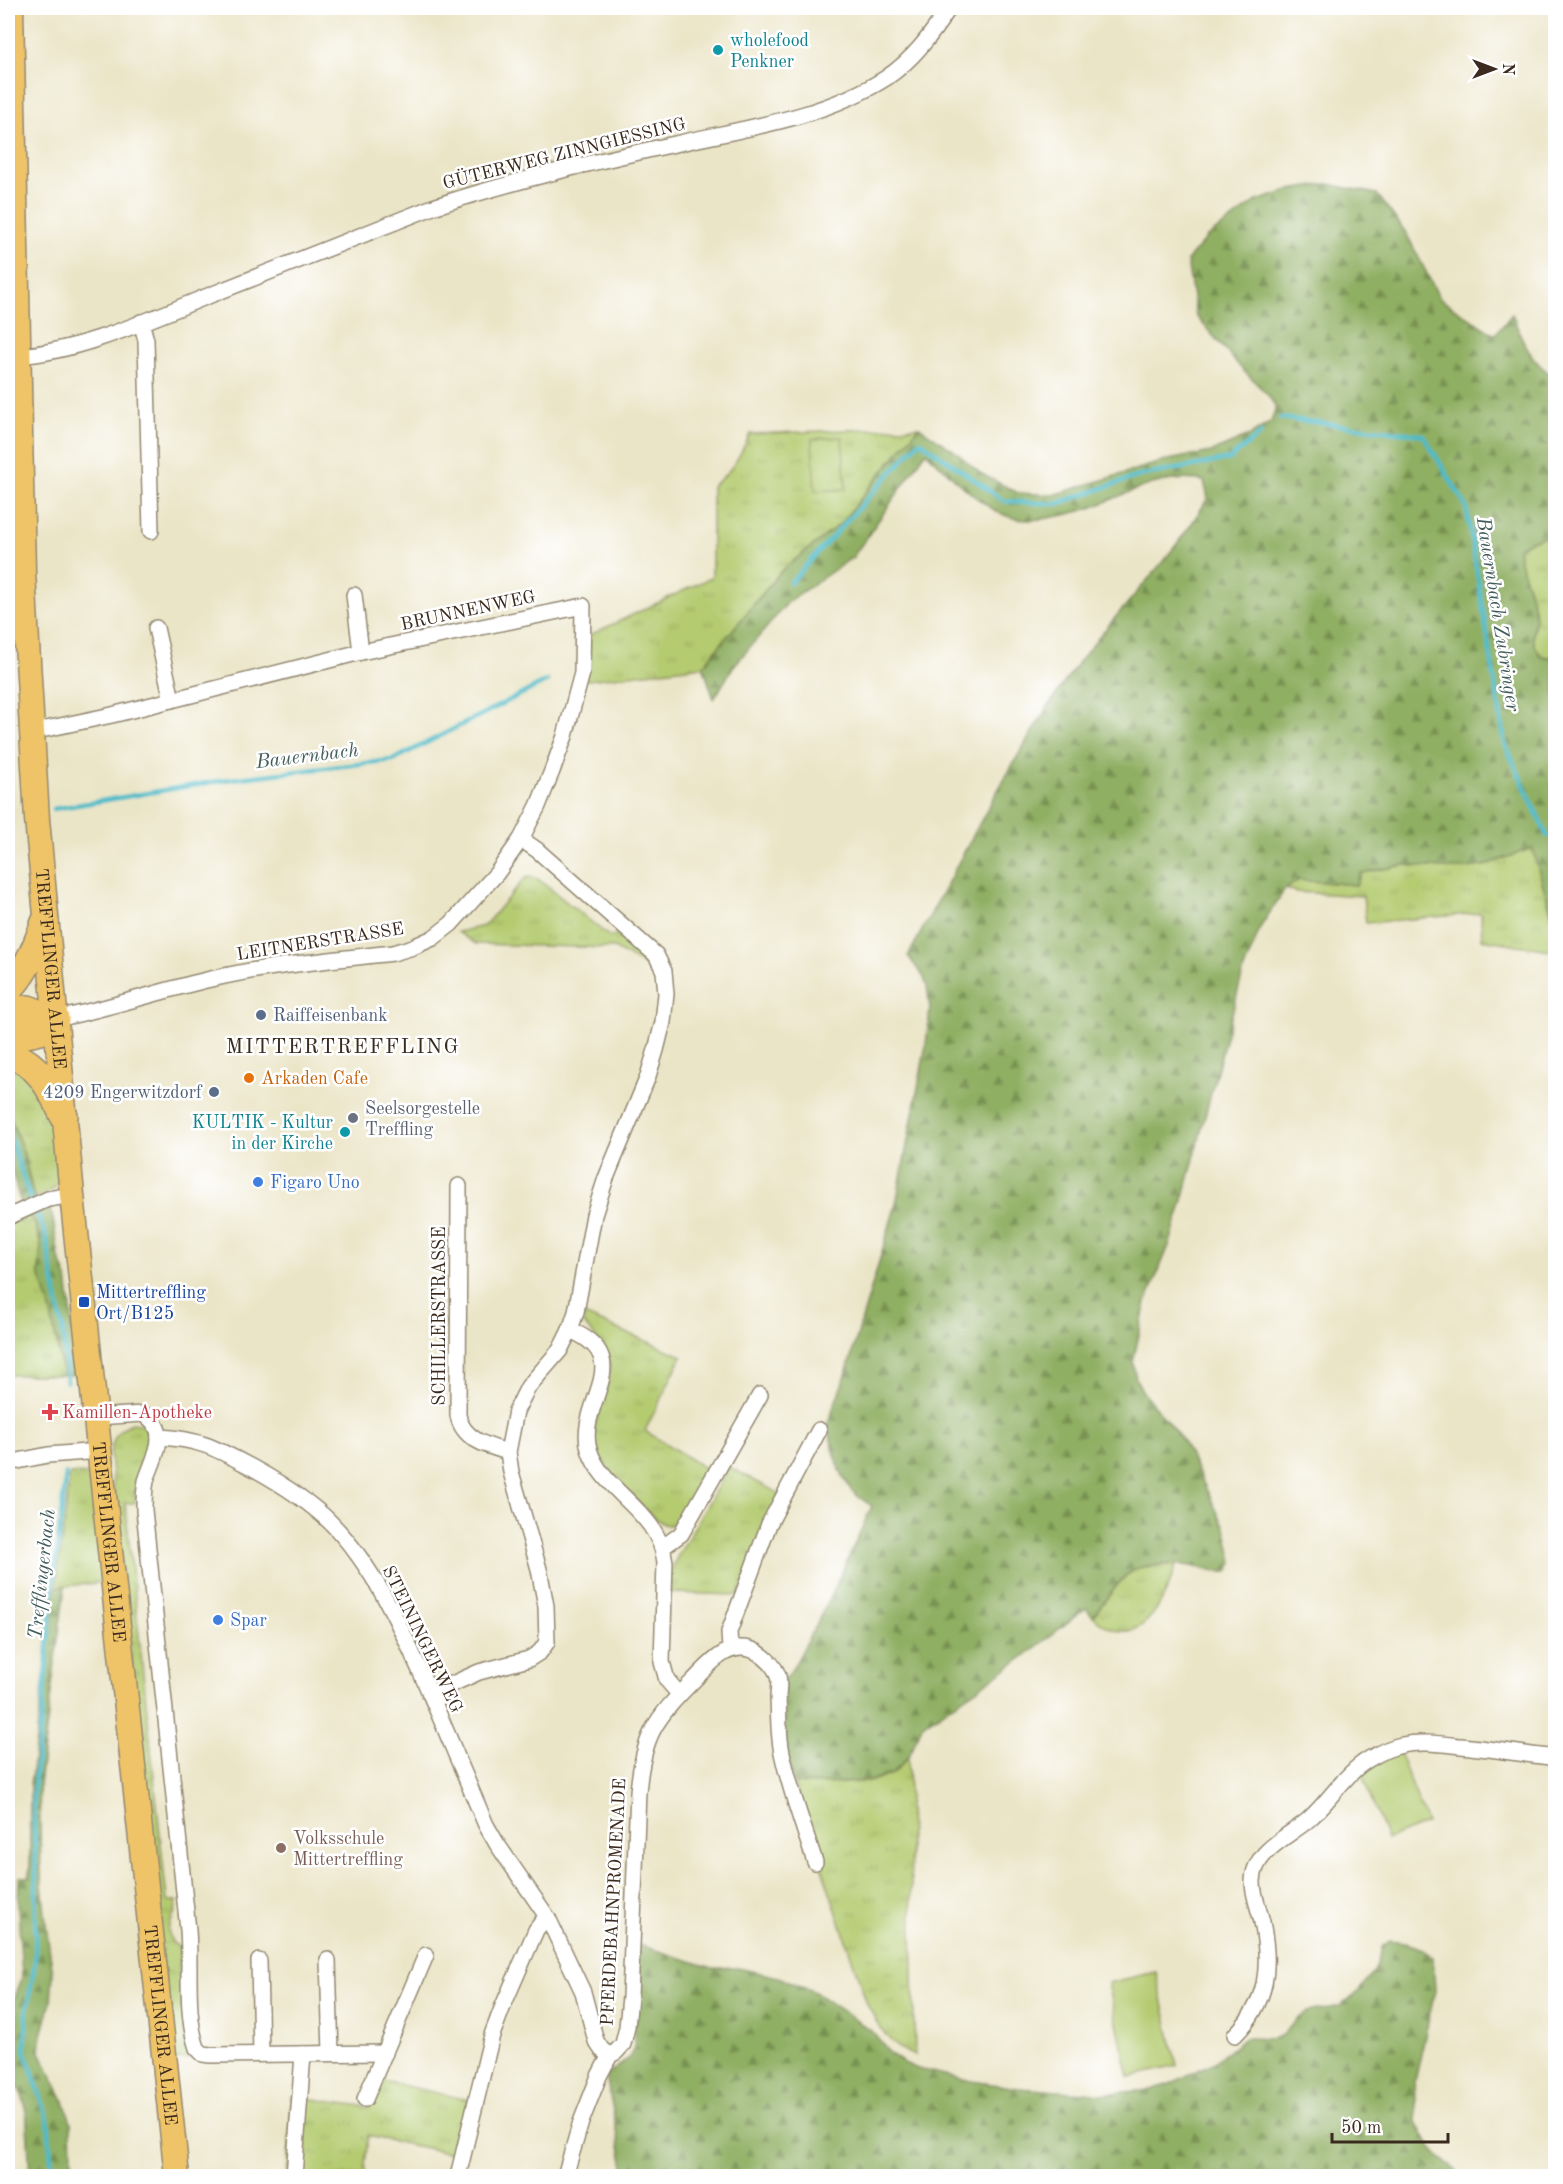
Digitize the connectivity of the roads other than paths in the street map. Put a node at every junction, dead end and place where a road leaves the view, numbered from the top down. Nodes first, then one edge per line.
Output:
1 (950, 8) edge
2 (10, 16) edge
3 (141, 322) junction
4 (23, 356) junction
5 (151, 531) dead end
6 (354, 595) dead end
7 (583, 606) joint
8 (156, 628) dead end
9 (361, 652) junction
10 (172, 700) junction
11 (31, 730) junction
12 (521, 839) junction
13 (45, 922) junction
14 (8, 990) edge
15 (8, 1011) edge
16 (56, 1019) junction
17 (8, 1038) edge
18 (8, 1054) edge
19 (64, 1116) junction
20 (459, 1186) dead end
21 (72, 1195) junction
22 (8, 1217) edge
23 (570, 1330) junction
24 (760, 1395) dead end
25 (96, 1417) junction
26 (819, 1430) dead end
27 (159, 1437) junction
28 (100, 1451) junction
29 (508, 1452) junction
30 (8, 1463) edge
31 (663, 1547) junction
32 (730, 1649) junction
33 (430, 1694) junction
34 (679, 1694) junction
35 (1556, 1758) edge
36 (815, 1862) dead end
37 (548, 1918) junction
38 (426, 1955) dead end
39 (328, 1960) dead end
40 (259, 1961) dead end
41 (1235, 2035) dead end
42 (331, 2053) junction
43 (384, 2053) junction
44 (261, 2054) junction
45 (303, 2054) junction
46 (610, 2055) junction
47 (365, 2099) dead end
48 (177, 2176) edge
49 (294, 2176) edge
50 (458, 2176) edge
51 (565, 2176) edge

1 - 3 street, GÜTERWEG ZINNGIESSING
2 - 4 main road, TREFFLINGER ALLEE
3 - 4 street, GÜTERWEG ZINNGIESSING
3 - 5 street
4 - 11 main road, TREFFLINGER ALLEE
6 - 9 street
7 - 9 street, BRUNNENWEG
7 - 12 street, LEITNERSTRASSE
8 - 10 street
9 - 10 street, BRUNNENWEG
10 - 11 street, BRUNNENWEG
11 - 13 main road, TREFFLINGER ALLEE
12 - 16 street, LEITNERSTRASSE
12 - 23 street
13 - 14 highway
13 - 16 main road, TREFFLINGER ALLEE
15 - 16 highway
16 - 17 highway
16 - 19 main road, TREFFLINGER ALLEE
18 - 19 highway
19 - 21 main road, TREFFLINGER ALLEE
20 - 29 street, SCHILLERSTRASSE
21 - 22 street
21 - 25 main road, TREFFLINGER ALLEE
23 - 29 street
23 - 31 street
24 - 31 street
25 - 27 street
25 - 28 main road, TREFFLINGER ALLEE
26 - 32 street
27 - 33 street, STEININGERWEG
27 - 44 street
28 - 30 street
28 - 48 main road, TREFFLINGER ALLEE
29 - 33 street
31 - 34 street
32 - 34 street, PFERDEBAHNPROMENADE
32 - 36 street
33 - 37 street, STEININGERWEG
34 - 46 street, PFERDEBAHNPROMENADE
35 - 41 street
37 - 46 street, STEININGERWEG
37 - 50 street
38 - 43 street
39 - 42 street
40 - 44 street
42 - 43 street
42 - 45 street
43 - 47 street
44 - 45 street
45 - 49 street
46 - 51 street, PFERDEBAHNPROMENADE

